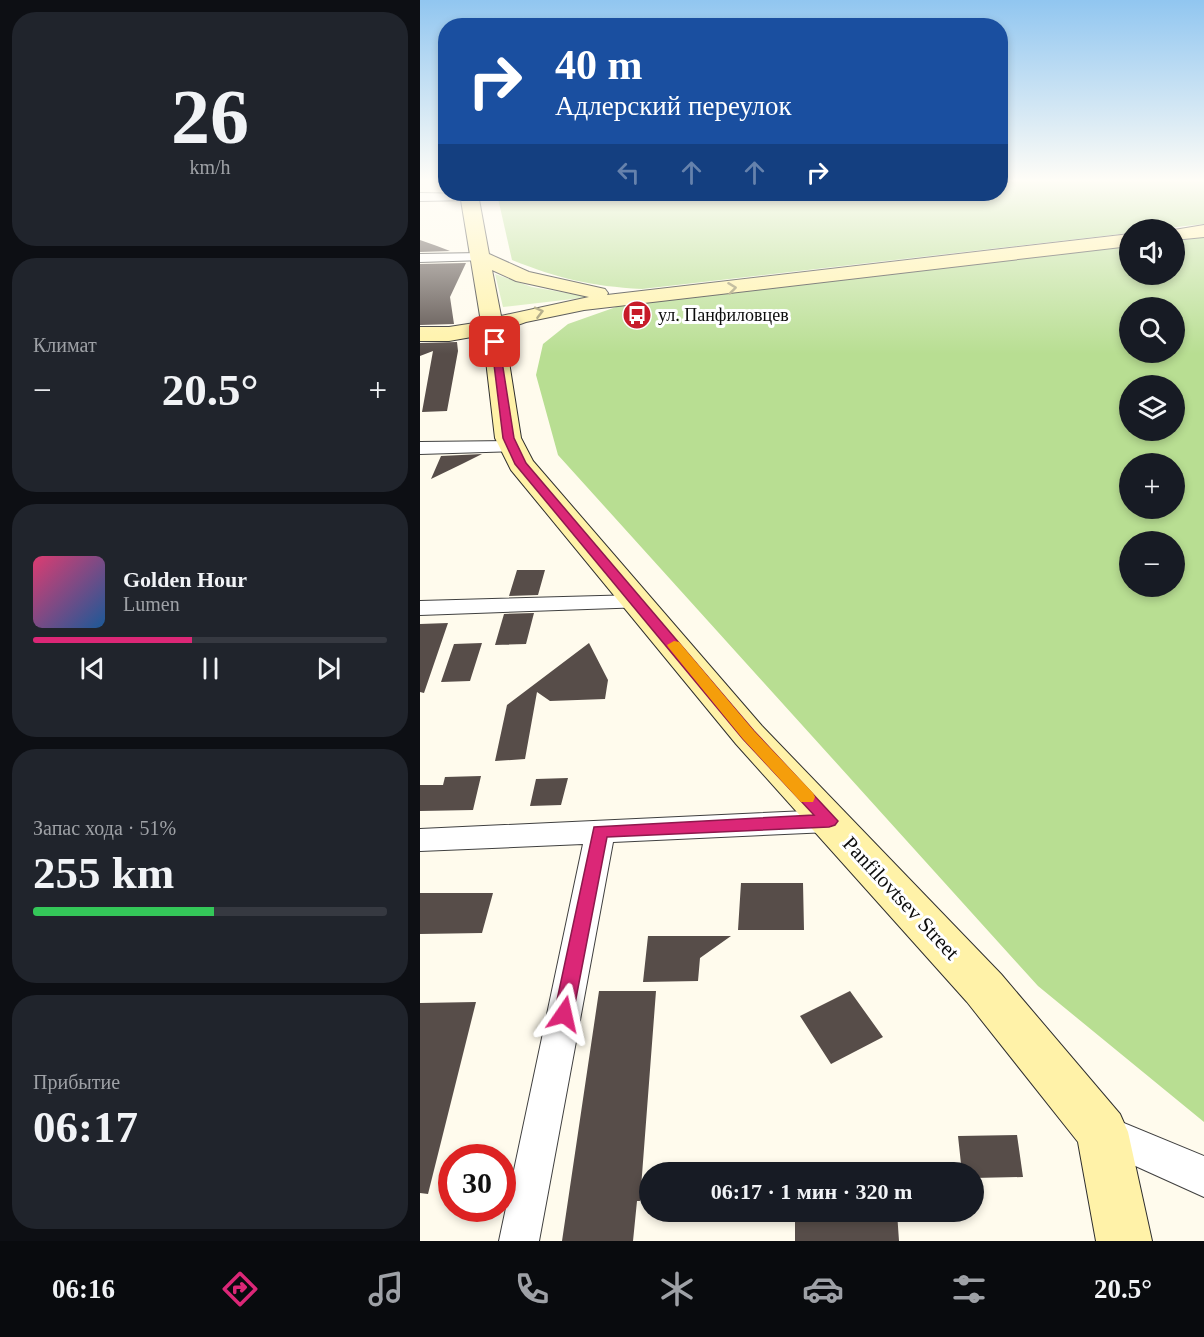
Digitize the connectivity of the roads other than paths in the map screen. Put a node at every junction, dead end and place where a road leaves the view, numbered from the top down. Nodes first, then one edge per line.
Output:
1 (477, 238) edge
2 (1119, 241) edge
3 (480, 257) junction
4 (420, 258) edge
5 (663, 296) junction
6 (492, 327) junction
7 (420, 334) edge
8 (513, 447) junction
9 (420, 448) edge
10 (637, 602) junction
11 (420, 608) edge
12 (829, 821) junction
13 (600, 831) junction
14 (420, 840) edge
15 (1102, 1132) junction
16 (1204, 1178) edge
17 (519, 1241) edge
18 (1124, 1241) edge

1 - 3 street, Panfilovtsev Street
5 -> 2 street
3 - 4 street
3 - 5 street
3 - 6 street, Panfilovtsev Street
6 -> 5 street
6 - 7 street
6 - 8 street, Panfilovtsev Street
8 - 9 street
8 - 10 street, Panfilovtsev Street
10 - 11 street
10 - 12 street, Panfilovtsev Street
12 - 13 street
12 - 15 street, Panfilovtsev Street
13 - 14 street
13 - 17 street
15 - 16 street, Panfilovtsev Street
15 - 18 street

